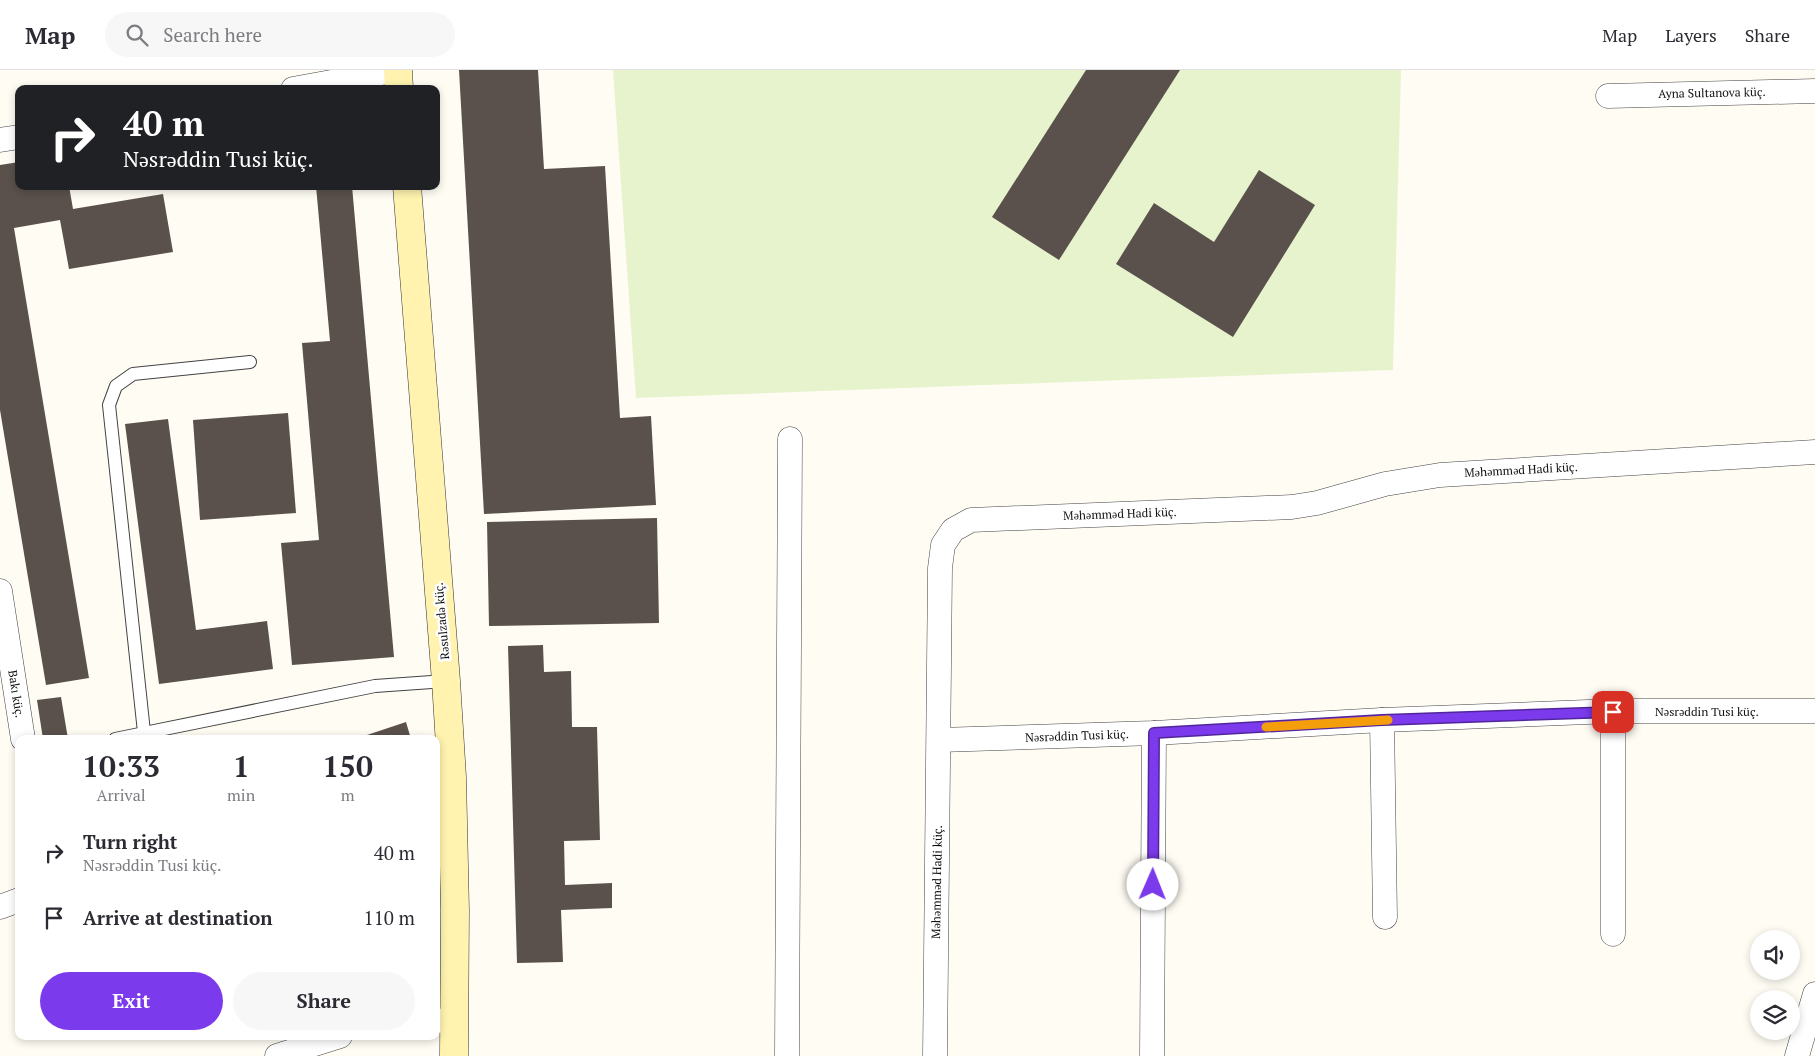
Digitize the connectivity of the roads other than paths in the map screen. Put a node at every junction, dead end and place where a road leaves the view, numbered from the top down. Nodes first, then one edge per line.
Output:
1 (398, 70) edge
2 (315, 85) edge
3 (399, 85) edge
4 (1815, 91) edge
5 (1608, 96) dead end
6 (15, 138) edge
7 (0, 140) edge
8 (407, 190) edge
9 (250, 362) dead end
10 (790, 439) dead end
11 (1815, 452) edge
12 (0, 591) edge
13 (446, 681) junction
14 (1613, 712) junction
15 (1815, 712) edge
16 (1382, 720) junction
17 (144, 732) junction
18 (1154, 733) junction
19 (21, 735) edge
20 (132, 735) edge
21 (940, 740) junction
22 (444, 777) edge
23 (15, 901) edge
24 (0, 907) edge
25 (1385, 917) dead end
26 (1613, 934) dead end
27 (1815, 994) edge
28 (446, 1020) edge
29 (327, 1040) edge
30 (277, 1056) edge
31 (454, 1056) edge
32 (788, 1056) edge
33 (935, 1056) edge
34 (1152, 1056) edge
35 (1797, 1056) edge

1 - 2 street
1 - 3 street
4 - 5 street, Ayna Sultanova küç.
6 - 7 street
8 - 13 street, Rəsulzadə küç.
9 - 17 lane
10 - 32 street
11 - 21 street, Məhəmməd Hadi küç.
12 - 19 street, Bakı küç.
13 - 17 lane
13 - 22 street, Rəsulzadə küç.
14 - 15 street, Nəsrəddin Tusi küç.
14 - 16 street, Nəsrəddin Tusi küç.
14 - 26 street
16 - 18 street, Nəsrəddin Tusi küç.
16 - 25 street
17 - 20 lane
18 - 21 street, Nəsrəddin Tusi küç.
18 - 34 street
21 - 33 street, Məhəmməd Hadi küç.
22 - 28 street, Rəsulzadə küç.
23 - 24 street
27 - 35 street
28 - 31 street, Rəsulzadə küç.
29 - 30 street

